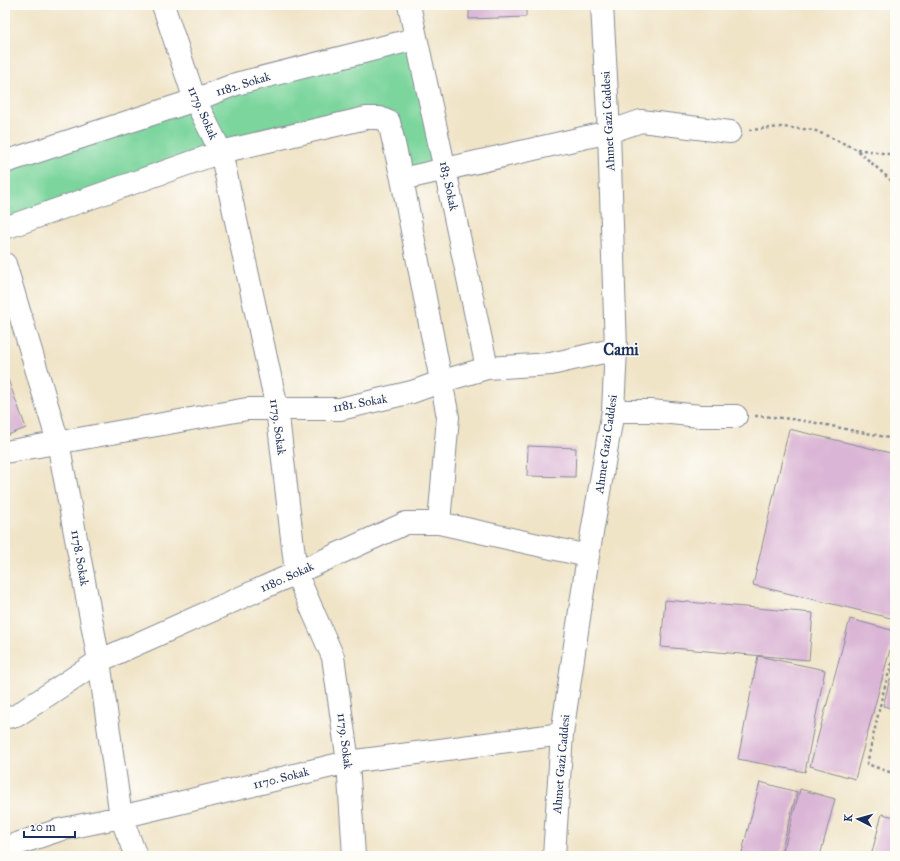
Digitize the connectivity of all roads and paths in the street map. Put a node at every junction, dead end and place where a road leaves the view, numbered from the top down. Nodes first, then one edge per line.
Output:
1 (163, 5) edge
2 (409, 5) edge
3 (602, 5) edge
4 (416, 39) junction
5 (195, 100) junction
6 (609, 132) junction
7 (730, 132) joint
8 (856, 149) junction
9 (221, 152) junction
10 (895, 155) edge
11 (5, 162) edge
12 (445, 170) junction
13 (402, 179) junction
14 (895, 184) edge
15 (5, 228) edge
16 (5, 264) edge
17 (616, 349) junction
18 (487, 368) junction
19 (440, 382) junction
20 (277, 408) junction
21 (614, 411) junction
22 (736, 416) joint
23 (895, 440) edge
24 (58, 442) junction
25 (5, 452) edge
26 (439, 524) junction
27 (588, 556) junction
28 (296, 573) junction
29 (895, 651) edge
30 (99, 661) junction
31 (5, 717) edge
32 (562, 734) junction
33 (348, 762) junction
34 (895, 774) edge
35 (121, 817) junction
36 (5, 848) edge
37 (136, 856) edge
38 (354, 856) edge
39 (554, 856) edge

1 - 5 street, 1179. Sokak
2 - 4 street, 183. Sokak
3 - 6 street, Ahmet Gazi Caddesi
4 - 5 street, 1182. Sokak
4 - 12 street, 183. Sokak
5 - 9 street, 1179. Sokak
5 - 11 street, 1182. Sokak
6 - 7 street
6 - 12 street
6 - 17 street, Ahmet Gazi Caddesi
7 - 8 path
8 - 10 path
8 - 14 path
9 - 13 street
9 - 15 street
9 - 20 street, 1179. Sokak
12 - 13 street
12 - 18 street, 183. Sokak
13 - 19 street
16 - 24 street, 1178. Sokak
17 - 18 street, 1181. Sokak
17 - 21 street, Ahmet Gazi Caddesi
18 - 19 street, 1181. Sokak
19 - 20 street, 1181. Sokak
19 - 26 street
20 - 24 street, 1181. Sokak
20 - 28 street, 1179. Sokak
21 - 22 street
21 - 27 street, Ahmet Gazi Caddesi
22 - 23 path
24 - 25 street, 1181. Sokak
24 - 30 street, 1178. Sokak
26 - 27 street, 1180. Sokak
26 - 28 street, 1180. Sokak
27 - 32 street, Ahmet Gazi Caddesi
28 - 30 street, 1180. Sokak
28 - 33 street, 1179. Sokak
29 - 34 path
30 - 31 street, 1180. Sokak
30 - 35 street, 1178. Sokak
32 - 33 street, 1170. Sokak
32 - 39 street, Ahmet Gazi Caddesi
33 - 35 street, 1170. Sokak
33 - 38 street, 1179. Sokak
35 - 36 street, 1170. Sokak
35 - 37 street, 1178. Sokak

